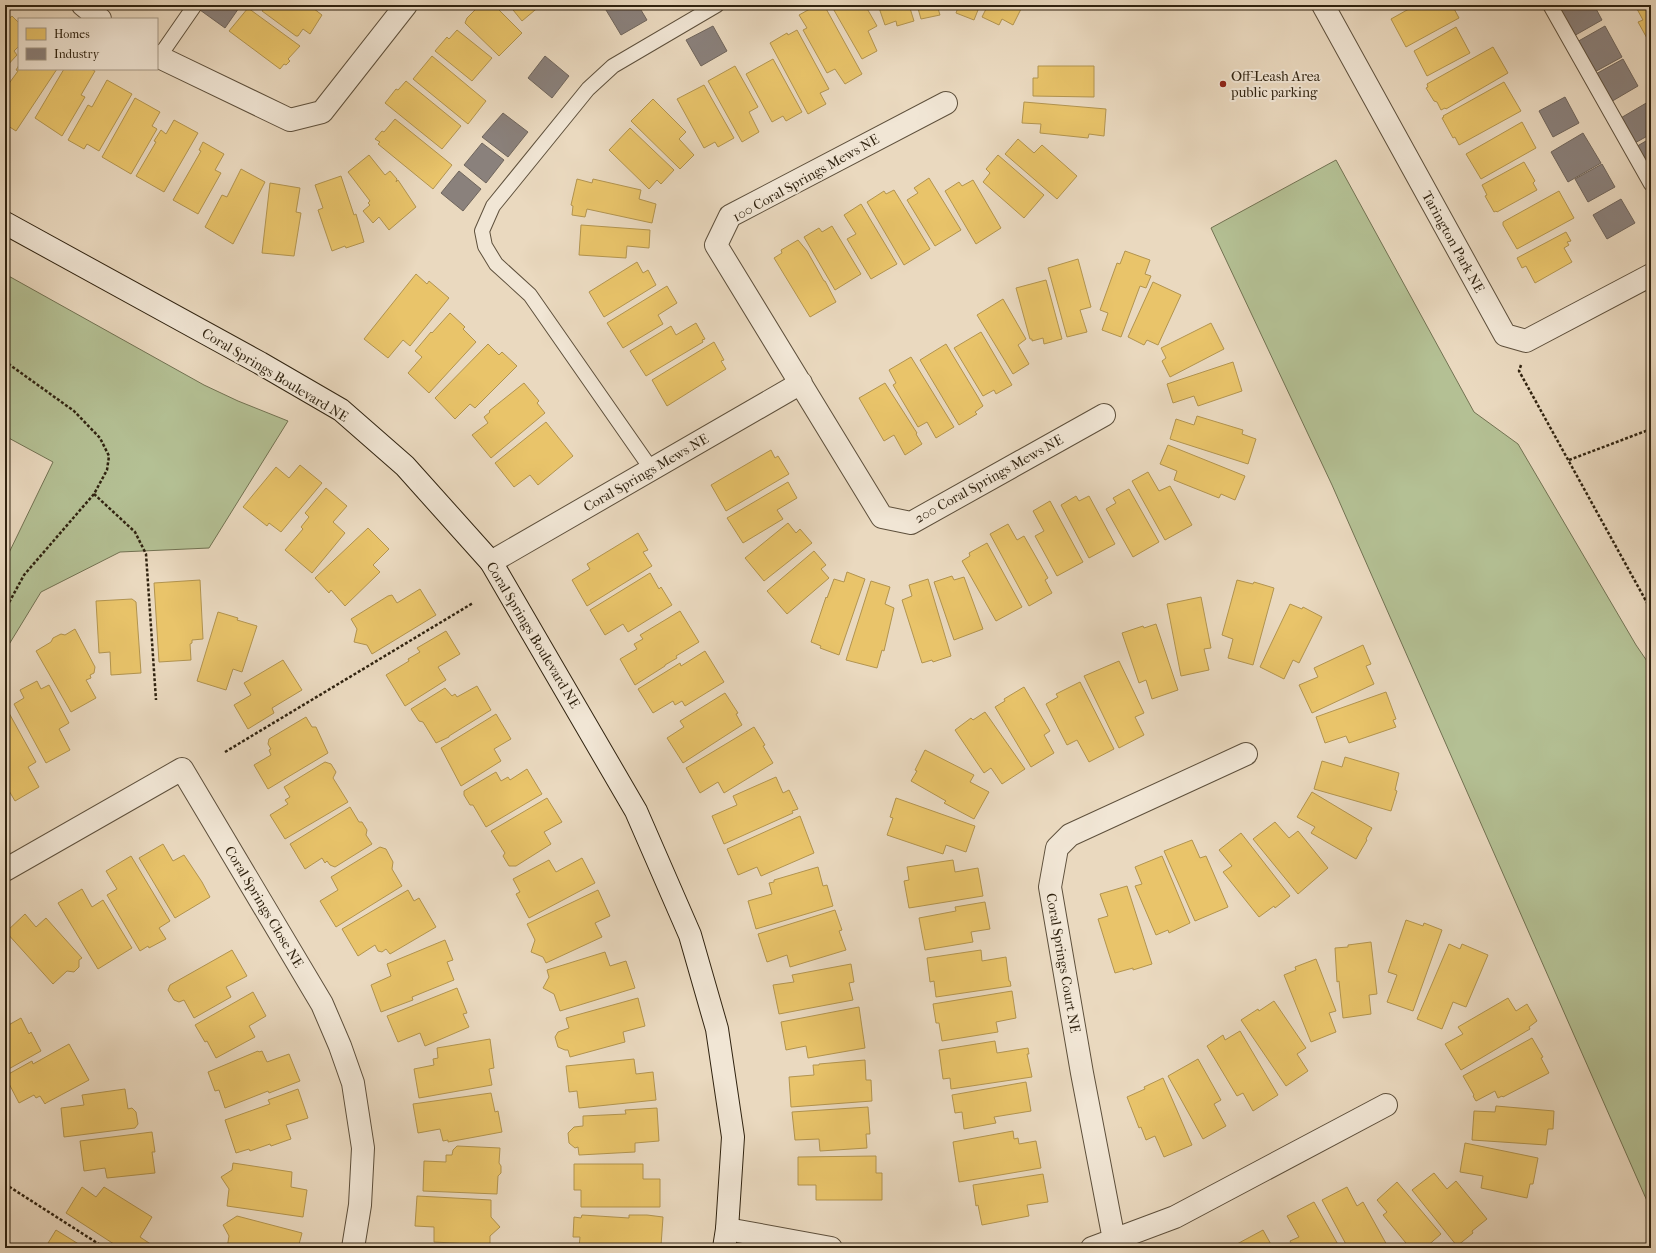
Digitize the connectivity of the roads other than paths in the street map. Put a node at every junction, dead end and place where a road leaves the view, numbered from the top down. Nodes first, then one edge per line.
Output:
1 (83, 5) edge
2 (195, 5) edge
3 (406, 5) edge
4 (718, 5) edge
5 (1323, 5) edge
6 (1550, 5) edge
7 (99, 18) edge
8 (158, 56) edge
9 (946, 103) dead end
10 (1651, 184) edge
11 (5, 223) edge
12 (1651, 275) edge
13 (801, 383) junction
14 (1104, 415) dead end
15 (652, 470) junction
16 (491, 562) junction
17 (1246, 754) dead end
18 (5, 870) edge
19 (1386, 1105) dead end
20 (726, 1239) edge
21 (1114, 1240) junction
22 (353, 1248) edge
23 (831, 1248) edge
24 (1092, 1248) edge

1 - 7 street
2 - 8 lane
3 - 8 street
4 - 15 lane
5 - 12 street, Tarington Park NE
6 - 10 lane
9 - 13 street, 100 Coral Springs Mews NE
11 - 16 street, Coral Springs Boulevard NE
13 - 14 street, 200 Coral Springs Mews NE
13 - 15 street, Coral Springs Mews NE
15 - 16 street, Coral Springs Mews NE
16 - 20 street, Coral Springs Boulevard NE
17 - 21 street, Coral Springs Court NE
18 - 22 street, Coral Springs Close NE
19 - 21 street
20 - 23 street
21 - 24 street

